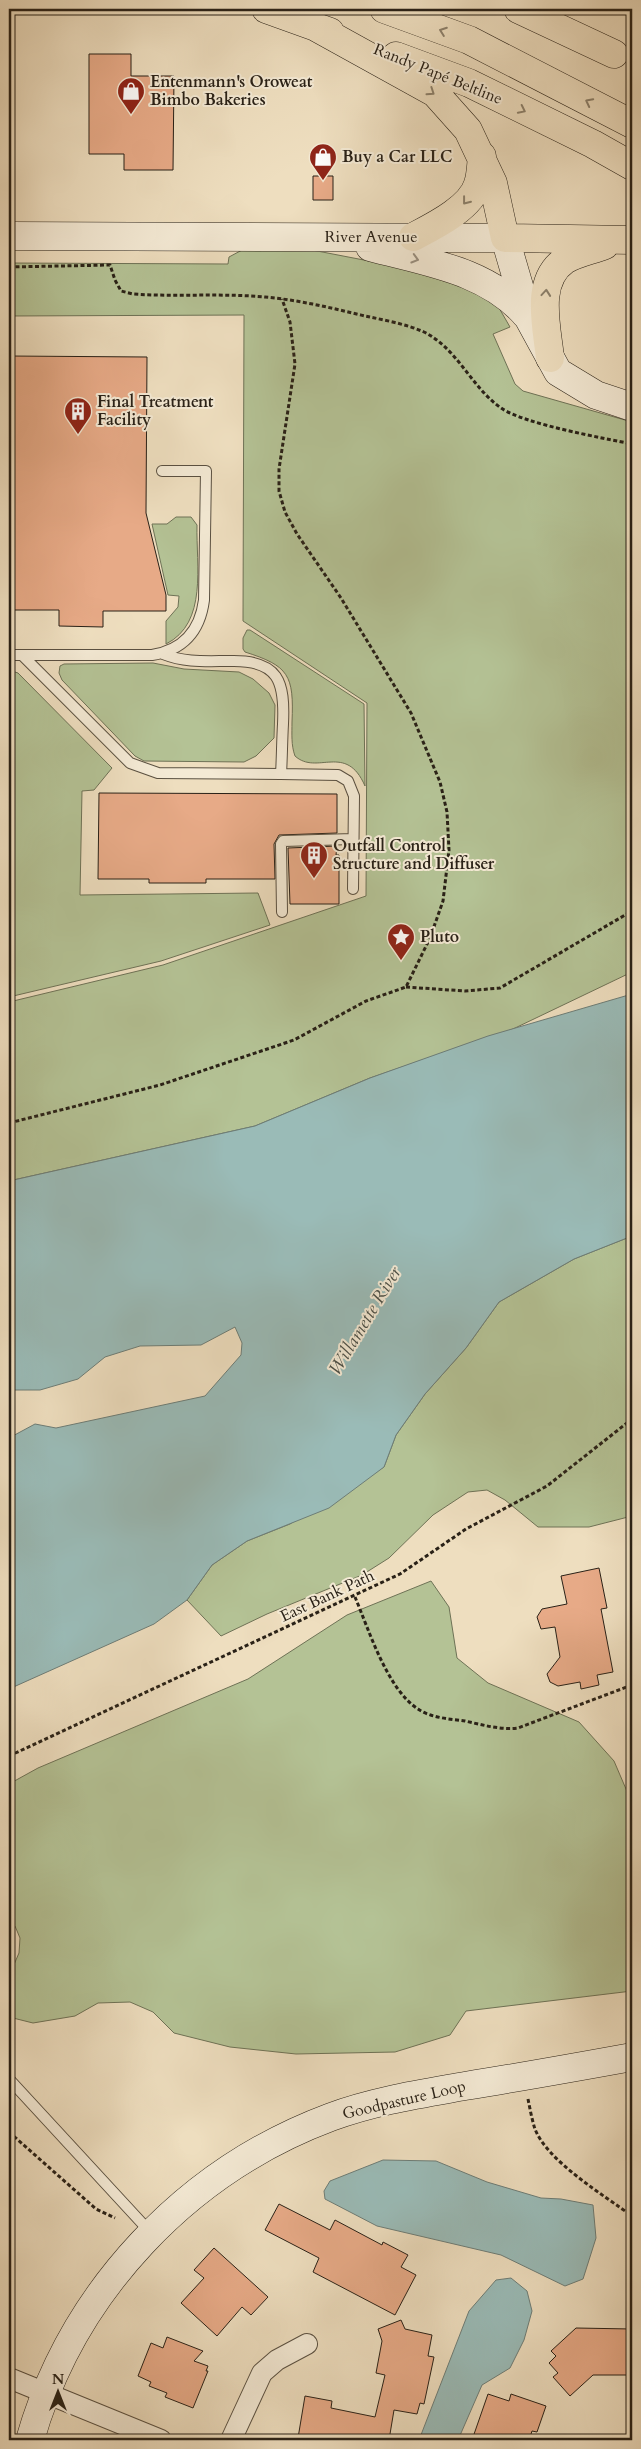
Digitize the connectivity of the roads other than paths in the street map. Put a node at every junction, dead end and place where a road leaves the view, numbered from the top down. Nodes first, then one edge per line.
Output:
1 (266, 9) edge
2 (384, 9) edge
3 (518, 9) edge
4 (560, 9) edge
5 (312, 25) junction
6 (623, 61) edge
7 (632, 124) edge
8 (482, 156) junction
9 (632, 166) edge
10 (9, 236) edge
11 (335, 238) junction
12 (413, 238) junction
13 (505, 238) junction
14 (626, 240) edge
15 (528, 318) junction
16 (550, 358) junction
17 (632, 407) edge
18 (162, 471) dead end
19 (163, 654) junction
20 (9, 655) edge
21 (22, 655) junction
22 (281, 774) junction
23 (353, 839) junction
24 (353, 890) dead end
25 (282, 912) dead end
26 (632, 2057) edge
27 (9, 2079) edge
28 (151, 2233) junction
29 (307, 2344) dead end
30 (9, 2378) edge
31 (46, 2392) junction
32 (30, 2440) edge
33 (161, 2440) edge
34 (231, 2440) edge

1 - 5 highway, Randy Papé Beltline
7 -> 2 highway
3 - 6 highway
4 - 6 highway
5 -> 8 highway
5 -> 9 highway, Randy Papé Beltline
8 -> 12 highway
8 - 13 highway
10 - 11 street, River Avenue
11 - 12 street, River Avenue
11 -> 15 street
12 - 13 street, River Avenue
13 - 14 highway
13 - 15 street
16 -> 14 highway
15 - 16 street
16 - 17 street
18 - 19 lane
19 - 21 lane
19 - 22 lane
20 - 21 lane
21 - 22 lane
22 - 23 lane
23 - 24 lane
23 - 25 lane
26 - 28 street, Goodpasture Loop
27 - 28 lane
28 - 31 street, Goodpasture Loop
29 - 34 street
30 - 31 street
31 - 32 street, Goodpasture Loop
31 - 33 street

